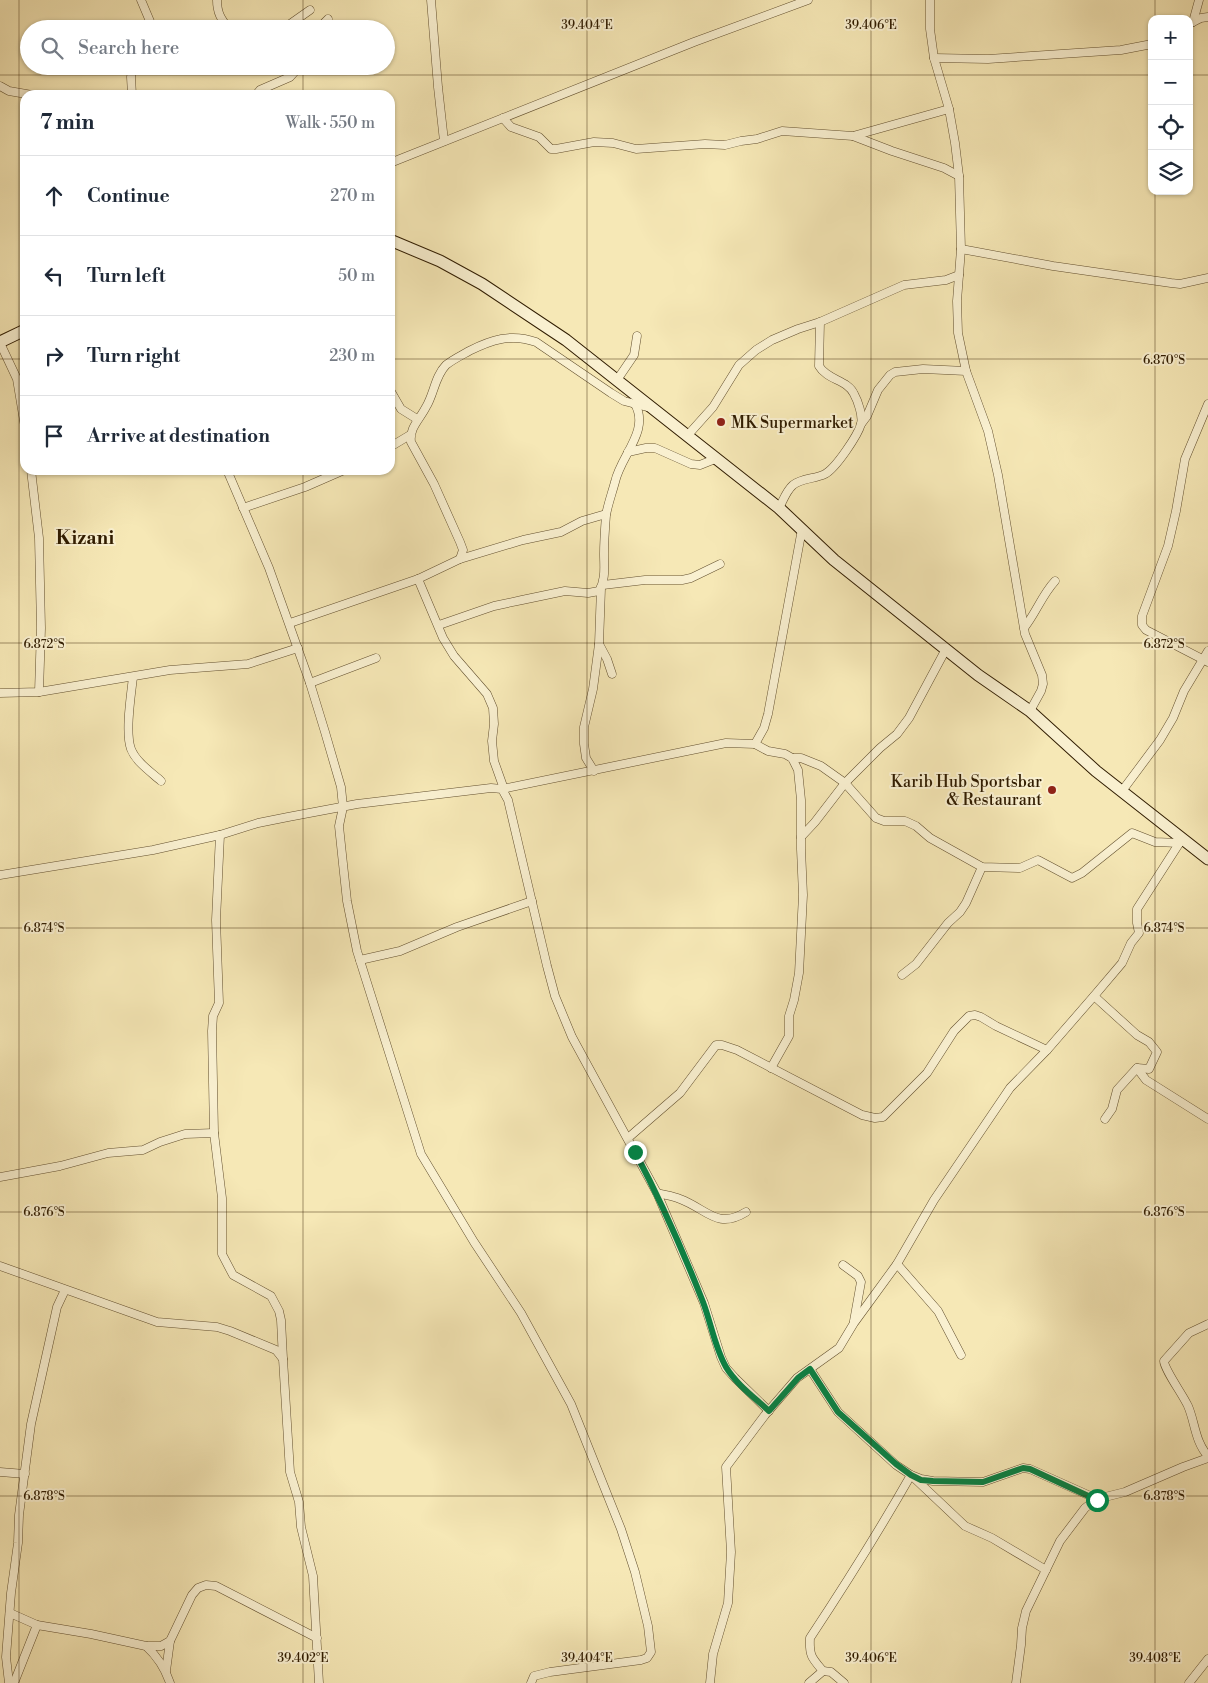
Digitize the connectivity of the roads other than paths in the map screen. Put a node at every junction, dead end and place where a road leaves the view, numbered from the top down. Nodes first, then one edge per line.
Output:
1 (141, 0) edge
2 (217, 0) edge
3 (432, 0) edge
4 (808, 0) edge
5 (930, 0) edge
6 (1199, 0) edge
7 (310, 10) dead end
8 (1193, 17) edge
9 (1208, 17) edge
10 (149, 20) edge
11 (222, 20) edge
12 (296, 20) edge
13 (1193, 22) edge
14 (1148, 45) edge
15 (934, 58) junction
16 (131, 75) edge
17 (292, 75) edge
18 (0, 86) edge
19 (132, 90) edge
20 (260, 90) edge
21 (20, 93) edge
22 (949, 108) junction
23 (503, 118) junction
24 (852, 136) junction
25 (444, 141) junction
26 (395, 161) edge
27 (959, 176) junction
28 (395, 242) edge
29 (961, 249) junction
30 (959, 275) junction
31 (1208, 278) edge
32 (820, 322) junction
33 (20, 332) edge
34 (637, 336) dead end
35 (0, 342) edge
36 (966, 371) junction
37 (617, 380) junction
38 (20, 397) edge
39 (395, 398) edge
40 (636, 404) junction
41 (1208, 404) edge
42 (652, 408) junction
43 (417, 420) junction
44 (861, 424) junction
45 (410, 435) junction
46 (687, 436) junction
47 (395, 444) edge
48 (628, 452) junction
49 (715, 458) junction
50 (32, 475) edge
51 (229, 475) edge
52 (333, 475) edge
53 (243, 508) junction
54 (779, 508) junction
55 (606, 514) junction
56 (802, 528) junction
57 (463, 550) junction
58 (474, 555) junction
59 (460, 560) junction
60 (720, 564) dead end
61 (418, 579) junction
62 (1055, 581) dead end
63 (602, 586) junction
64 (290, 623) junction
65 (439, 625) junction
66 (1024, 628) junction
67 (600, 644) junction
68 (298, 648) junction
69 (946, 649) junction
70 (1208, 651) edge
71 (376, 658) dead end
72 (1205, 660) edge
73 (612, 674) dead end
74 (132, 677) junction
75 (310, 683) junction
76 (39, 692) junction
77 (0, 693) edge
78 (1030, 711) junction
79 (755, 744) junction
80 (792, 758) junction
81 (594, 771) junction
82 (161, 780) dead end
83 (846, 783) junction
84 (503, 789) junction
85 (1122, 792) junction
86 (343, 807) junction
87 (220, 836) junction
88 (801, 837) junction
89 (1181, 841) junction
90 (1208, 858) edge
91 (982, 867) junction
92 (0, 875) edge
93 (532, 901) junction
94 (360, 960) junction
95 (902, 975) dead end
96 (1094, 996) junction
97 (1047, 1050) junction
98 (772, 1068) junction
99 (1137, 1068) junction
100 (1105, 1119) dead end
101 (1208, 1119) edge
102 (214, 1133) junction
103 (628, 1138) junction
104 (0, 1177) edge
105 (657, 1193) junction
106 (746, 1212) dead end
107 (897, 1264) junction
108 (843, 1265) dead end
109 (0, 1266) edge
110 (65, 1290) junction
111 (854, 1323) junction
112 (1208, 1324) edge
113 (961, 1355) dead end
114 (284, 1360) junction
115 (810, 1369) junction
116 (769, 1411) junction
117 (1208, 1457) edge
118 (0, 1472) edge
119 (25, 1474) junction
120 (911, 1475) junction
121 (1097, 1500) junction
122 (1046, 1570) junction
123 (10, 1613) junction
124 (37, 1625) junction
125 (317, 1638) junction
126 (170, 1641) junction
127 (146, 1646) junction
128 (1208, 1659) edge
129 (166, 1671) junction
130 (823, 1671) junction
131 (9, 1683) edge
132 (14, 1683) edge
133 (170, 1683) edge
134 (319, 1683) edge
135 (531, 1683) edge
136 (710, 1683) edge
137 (809, 1683) edge
138 (844, 1683) edge
139 (1016, 1683) edge
140 (1189, 1683) edge

1 - 10 street
2 - 11 street
3 - 25 street
4 - 23 street
5 - 15 street
6 - 8 street
7 - 12 street
9 - 13 street
14 - 15 street
15 - 22 street
16 - 19 street
17 - 20 street
18 - 21 street
22 - 24 street
22 - 27 street
23 - 24 street
23 - 25 street
24 - 27 street
25 - 26 street
27 - 29 street
28 - 37 main road
29 - 30 street
29 - 31 street
30 - 32 street
30 - 36 street
32 - 44 street
32 - 46 street
33 - 35 main road
34 - 37 street
35 - 38 street
36 - 44 street
36 - 66 street
37 - 42 main road
39 - 43 street
40 - 42 street
40 - 43 street
40 - 48 street
41 - 72 street
42 - 46 main road
43 - 45 street
44 - 54 street
45 - 47 street
45 - 57 street
46 - 49 main road
48 - 49 street
48 - 55 street
49 - 54 main road
50 - 76 street
51 - 53 street
52 - 53 street
53 - 64 street
54 - 56 main road
55 - 58 street
55 - 63 street
56 - 69 main road
56 - 79 street
57 - 58 street
57 - 59 street
58 - 59 street
59 - 61 street
60 - 63 street
61 - 64 street
61 - 65 street
62 - 66 street
63 - 65 street
63 - 67 street
64 - 68 street
65 - 84 street
66 - 78 street
67 - 73 street
67 - 81 street
68 - 74 street
68 - 75 street
69 - 78 main road
69 - 83 street
70 - 72 street
71 - 75 street
72 - 85 street
74 - 76 street
74 - 82 street
75 - 86 street
76 - 77 street
78 - 85 main road
79 - 80 street
79 - 81 street
80 - 83 street
80 - 88 street
81 - 84 street
83 - 88 street
83 - 91 street
84 - 86 street
84 - 93 street
85 - 89 main road
86 - 87 street
86 - 94 street
87 - 92 street
87 - 102 street
88 - 98 street
89 - 90 main road
89 - 91 street
89 - 96 street
91 - 95 street
93 - 94 street
93 - 103 street
94 - 135 street
96 - 97 street
96 - 99 street
97 - 98 street
97 - 107 street
98 - 103 street
99 - 100 street
99 - 101 street
102 - 104 street
102 - 114 street
103 - 105 street
105 - 106 street
105 - 116 street
107 - 111 street
107 - 113 street
108 - 111 street
109 - 110 street
110 - 114 street
110 - 119 street
111 - 115 street
112 - 117 street
114 - 125 street
115 - 116 street
115 - 120 street
116 - 136 street
117 - 121 street
118 - 119 street
119 - 123 street
120 - 121 street
120 - 122 street
120 - 130 street
121 - 122 street
122 - 139 street
123 - 124 street
123 - 131 street
124 - 127 street
124 - 132 street
125 - 126 street
125 - 134 street
126 - 127 street
126 - 129 street
127 - 129 street
128 - 140 street
129 - 133 street
130 - 137 street
130 - 138 street

